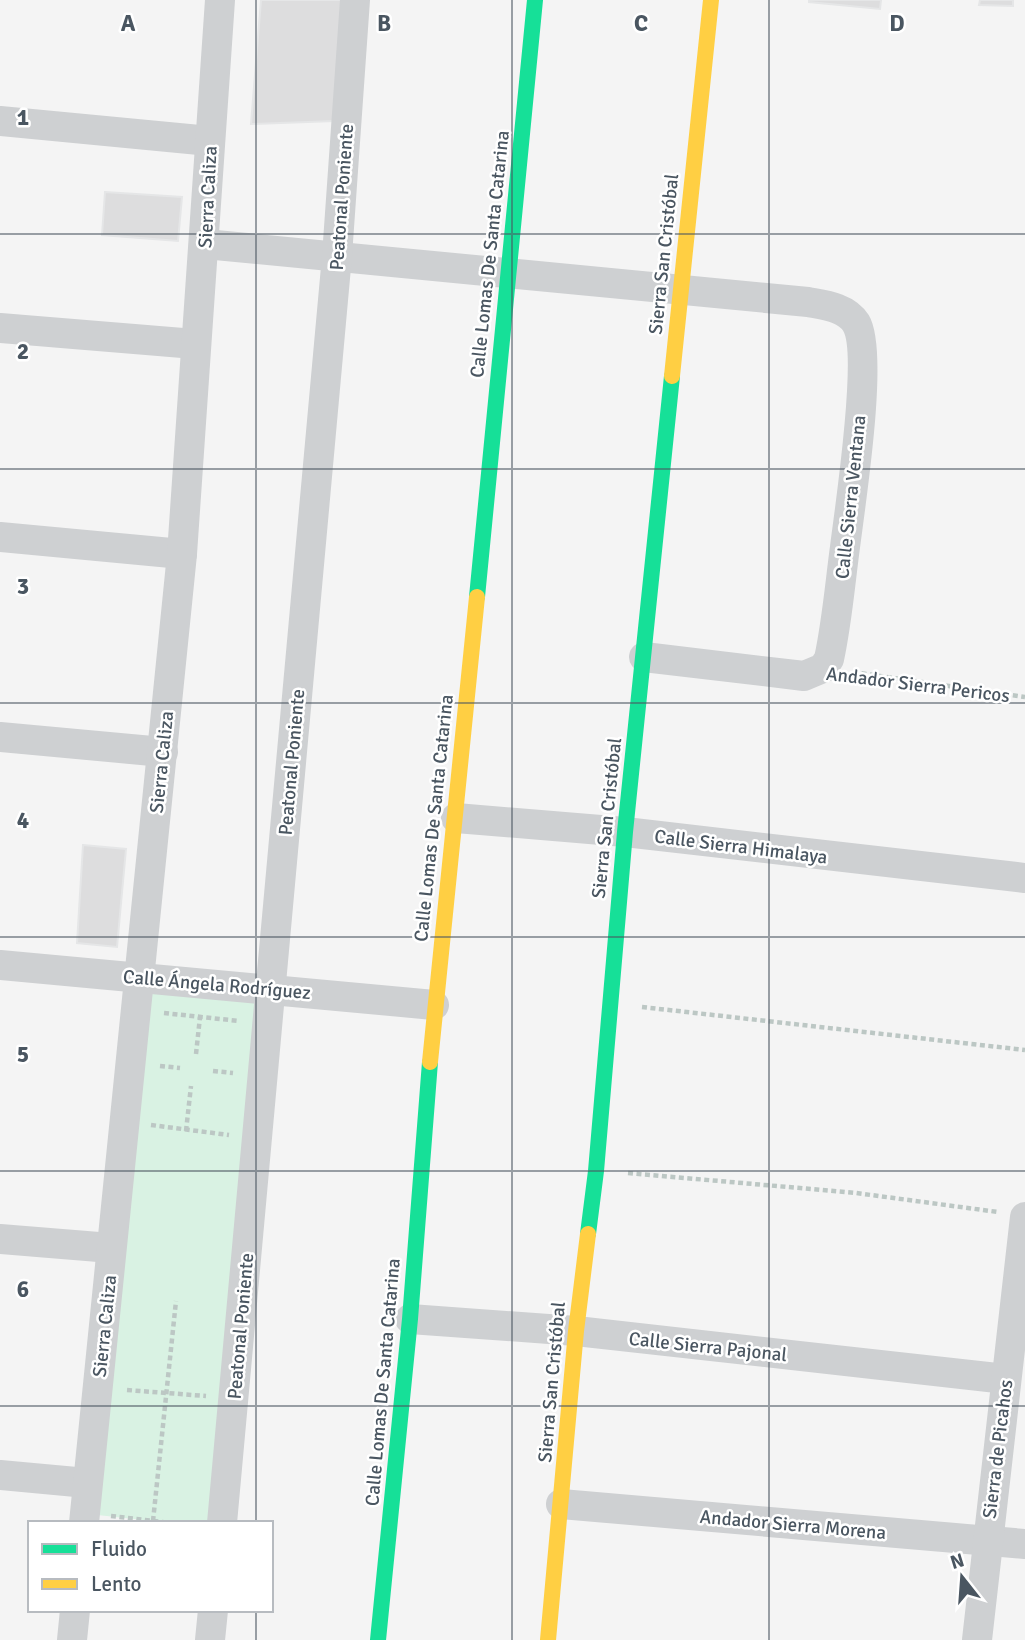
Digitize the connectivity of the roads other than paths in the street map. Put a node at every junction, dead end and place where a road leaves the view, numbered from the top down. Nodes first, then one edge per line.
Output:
1 (220, 0) edge
2 (355, 0) edge
3 (535, 0) edge
4 (711, 0) edge
5 (0, 121) edge
6 (210, 141) junction
7 (205, 244) junction
8 (337, 256) junction
9 (508, 275) junction
10 (680, 291) junction
11 (0, 328) edge
12 (195, 344) junction
13 (0, 537) edge
14 (182, 554) junction
15 (645, 657) junction
16 (823, 668) joint
17 (0, 737) edge
18 (163, 751) junction
19 (456, 818) junction
20 (625, 832) junction
21 (1025, 878) edge
22 (0, 965) edge
23 (139, 976) junction
24 (270, 989) junction
25 (434, 1005) junction
26 (1012, 1215) edge
27 (0, 1239) edge
28 (111, 1248) junction
29 (410, 1319) junction
30 (576, 1331) junction
31 (1018, 1338) edge
32 (1006, 1379) junction
33 (0, 1475) edge
34 (87, 1483) junction
35 (561, 1504) junction
36 (84, 1518) edge
37 (222, 1521) edge
38 (987, 1541) junction
39 (1025, 1544) edge
40 (75, 1612) edge
41 (213, 1612) edge
42 (72, 1640) edge
43 (210, 1640) edge
44 (378, 1640) edge
45 (548, 1640) edge
46 (977, 1640) edge

1 - 6 street, Sierra Caliza
2 - 8 street, Peatonal Poniente
3 - 9 street, Calle Lomas De Santa Catarina
4 - 10 street, Sierra San Cristóbal
5 - 6 street
6 - 7 street, Sierra Caliza
7 - 8 street
7 - 12 street, Sierra Caliza
8 - 9 street
8 - 24 street, Peatonal Poniente
9 - 10 street
9 - 19 street, Calle Lomas De Santa Catarina
10 - 15 street, Sierra San Cristóbal
10 - 16 street, Calle Sierra Ventana
11 - 12 street
12 - 14 street, Sierra Caliza
13 - 14 street
14 - 18 street, Sierra Caliza
15 - 16 street, Andador Sierra Pericos
15 - 20 street, Sierra San Cristóbal
17 - 18 street
18 - 23 street, Sierra Caliza
19 - 20 street, Calle Sierra Himalaya
19 - 25 street, Calle Lomas De Santa Catarina
20 - 21 street, Calle Sierra Himalaya
20 - 30 street, Sierra San Cristóbal
22 - 23 street, Calle Ángela Rodríguez
23 - 24 street, Calle Ángela Rodríguez
23 - 28 street, Sierra Caliza
24 - 25 street, Calle Ángela Rodríguez
24 - 37 street, Peatonal Poniente
25 - 29 street, Calle Lomas De Santa Catarina
26 - 31 street, Sierra de Picahos
27 - 28 street
28 - 34 street, Sierra Caliza
29 - 30 street, Calle Sierra Pajonal
29 - 44 street, Calle Lomas De Santa Catarina
30 - 32 street, Calle Sierra Pajonal
30 - 35 street, Sierra San Cristóbal
31 - 32 street, Sierra de Picahos
32 - 38 street, Sierra de Picahos
33 - 34 street
34 - 36 street, Sierra Caliza
35 - 38 street, Andador Sierra Morena
35 - 45 street, Sierra San Cristóbal
38 - 39 street, Andador Sierra Morena
38 - 46 street, Sierra de Picahos
40 - 42 street
41 - 43 street

